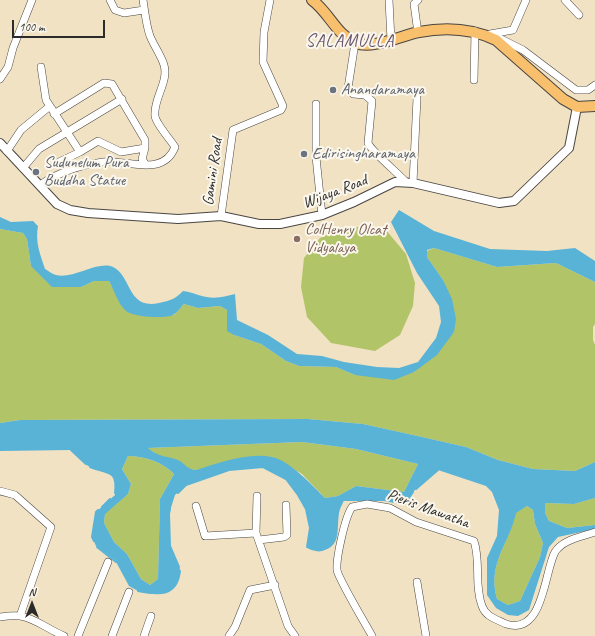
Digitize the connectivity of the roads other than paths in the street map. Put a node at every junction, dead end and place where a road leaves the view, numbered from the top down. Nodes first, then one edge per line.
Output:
1 (32, 0) edge
2 (110, 0) edge
3 (143, 0) edge
4 (270, 0) edge
5 (312, 0) edge
6 (389, 0) edge
7 (418, 0) edge
8 (526, 0) edge
9 (565, 0) edge
10 (144, 10) junction
11 (579, 15) dead end
12 (418, 32) junction
13 (483, 33) junction
14 (390, 40) junction
15 (354, 43) junction
16 (40, 67) dead end
17 (0, 79) edge
18 (474, 80) dead end
19 (595, 86) edge
20 (417, 98) dead end
21 (122, 99) junction
22 (316, 104) dead end
23 (50, 106) junction
24 (595, 106) edge
25 (577, 107) junction
26 (54, 114) junction
27 (66, 132) junction
28 (0, 143) edge
29 (144, 148) junction
30 (7, 151) junction
31 (80, 152) junction
32 (59, 162) dead end
33 (146, 165) junction
34 (23, 168) junction
35 (410, 182) junction
36 (40, 185) junction
37 (322, 215) junction
38 (221, 216) junction
39 (0, 491) edge
40 (257, 496) dead end
41 (286, 505) dead end
42 (196, 506) dead end
43 (595, 532) edge
44 (257, 537) junction
45 (108, 562) dead end
46 (417, 582) dead end
47 (275, 585) junction
48 (129, 592) dead end
49 (20, 616) junction
50 (151, 616) dead end
51 (0, 617) edge
52 (52, 634) edge
53 (64, 636) edge
54 (78, 636) edge
55 (112, 636) edge
56 (144, 636) edge
57 (229, 636) edge
58 (296, 636) edge
59 (372, 636) edge
60 (426, 636) edge

1 - 17 street
2 - 10 street
3 - 10 street
4 - 38 street, Gamini Road
5 - 15 main road
6 - 14 street
7 - 12 street
8 - 13 street
9 - 11 street
10 - 33 street
12 - 13 main road
12 - 14 main road
13 - 18 street
13 - 19 street
13 - 25 main road
14 - 15 main road
15 - 35 street
16 - 23 street
20 - 35 street
21 - 26 street
21 - 27 street
21 - 29 street
22 - 37 street
23 - 26 street
23 - 30 street
24 - 25 main road
25 - 35 street, Wijaya Road
26 - 27 street
27 - 31 street
27 - 34 street
28 - 30 street, Wijaya Road
29 - 31 street
29 - 33 street
30 - 34 street, Wijaya Road
31 - 32 street
33 - 36 street
34 - 36 street, Wijaya Road
35 - 37 street, Wijaya Road
36 - 38 street, Wijaya Road
37 - 38 street, Wijaya Road
39 - 49 street
40 - 44 street
41 - 44 street
42 - 44 street
43 - 59 street, Pieris Mawatha
44 - 47 street
45 - 54 street
46 - 60 street
47 - 57 street
47 - 58 street
48 - 55 street
49 - 51 street
49 - 52 street
50 - 56 street
52 - 53 street

